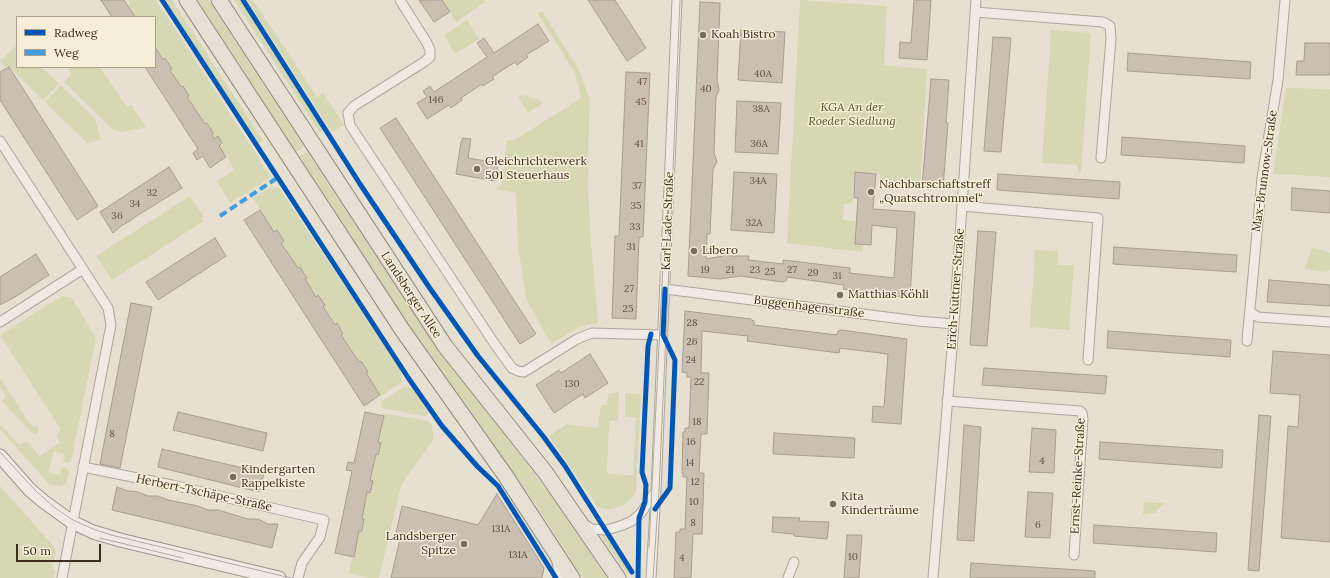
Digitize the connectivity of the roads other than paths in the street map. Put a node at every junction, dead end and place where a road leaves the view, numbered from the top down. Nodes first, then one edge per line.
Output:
1 (187, 0) edge
2 (219, 0) edge
3 (400, 0) edge
4 (677, 0) edge
5 (976, 0) edge
6 (1285, 0) edge
7 (975, 12) junction
8 (0, 141) edge
9 (1101, 158) dead end
10 (962, 206) junction
11 (83, 269) junction
12 (665, 289) junction
13 (1250, 312) junction
14 (0, 322) edge
15 (1330, 322) edge
16 (954, 324) junction
17 (663, 335) junction
18 (1247, 341) dead end
19 (1088, 360) dead end
20 (947, 401) junction
21 (0, 456) edge
22 (83, 467) junction
23 (656, 490) junction
24 (72, 522) junction
25 (579, 522) junction
26 (556, 551) junction
27 (1074, 554) dead end
28 (794, 562) dead end
29 (62, 578) edge
30 (279, 578) edge
31 (298, 578) edge
32 (560, 578) edge
33 (572, 578) edge
34 (618, 578) edge
35 (650, 578) edge
36 (788, 578) edge
37 (933, 578) edge

1 - 26 main road
2 - 25 main road, Landsberger Allee
3 - 17 street
4 - 12 street, Karl-Lade-Straße
5 - 7 street, Erich-Kuttner-Straße
6 - 13 street, Max-Brunnow-Straße
7 - 9 street
7 - 10 street, Erich-Kuttner-Straße
8 - 11 street
10 - 16 street, Erich-Kuttner-Straße
10 - 19 street
11 - 14 street
11 - 22 street
12 - 16 street, Buggenhagenstraße
12 - 17 street, Karl-Lade-Straße
13 - 15 street
13 - 18 street, Max-Brunnow-Straße
16 - 20 street, Erich-Kuttner-Straße
17 - 23 street, Karl-Lade-Straße
20 - 27 street, Ernst-Reinke-Straße
20 - 37 street, Erich-Kuttner-Straße
21 - 24 street
22 - 24 street
22 - 31 street, Herbert-Tschäpe-Straße
23 - 25 street
23 - 35 street, Karl-Lade-Straße
24 - 29 street
24 - 30 street
25 - 34 main road, Landsberger Allee
26 - 32 street
26 - 33 main road
28 - 36 street

